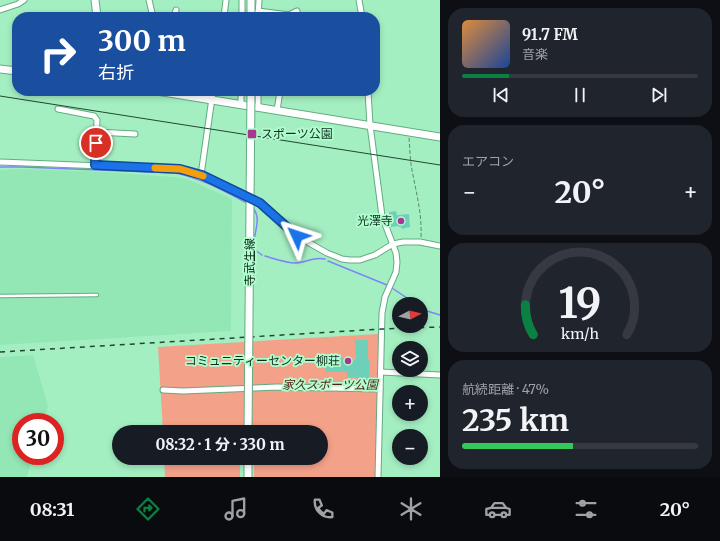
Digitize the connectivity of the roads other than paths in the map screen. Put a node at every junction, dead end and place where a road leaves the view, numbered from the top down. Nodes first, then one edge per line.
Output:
1 (24, 0) edge
2 (95, 0) edge
3 (149, 0) edge
4 (226, 0) edge
5 (242, 0) edge
6 (251, 0) edge
7 (258, 0) edge
8 (359, 0) edge
9 (0, 10) edge
10 (96, 12) edge
11 (152, 12) edge
12 (225, 12) edge
13 (242, 12) edge
14 (251, 12) edge
15 (258, 12) edge
16 (361, 12) edge
17 (0, 69) edge
18 (12, 71) edge
19 (191, 96) edge
20 (212, 96) edge
21 (241, 96) edge
22 (251, 96) edge
23 (258, 96) edge
24 (279, 96) edge
25 (368, 96) edge
26 (212, 101) junction
27 (240, 105) junction
28 (258, 108) junction
29 (58, 109) dead end
30 (277, 111) junction
31 (370, 125) junction
32 (96, 132) junction
33 (135, 134) dead end
34 (440, 137) edge
35 (0, 162) edge
36 (95, 165) junction
37 (202, 175) junction
38 (393, 244) junction
39 (440, 246) edge
40 (97, 294) dead end
41 (0, 296) edge
42 (381, 372) junction
43 (440, 375) edge
44 (380, 389) junction
45 (163, 390) dead end
46 (248, 425) edge
47 (248, 465) edge
48 (248, 477) edge
49 (378, 477) edge

1 - 9 street
2 - 10 main road
3 - 11 street
4 - 12 street
5 - 13 street
6 - 14 main road
7 - 15 street
8 - 16 street
17 - 18 main road
19 - 26 main road
20 - 26 street
21 - 27 street
22 - 46 main road, 寺武生線, bridge
23 - 28 street
24 - 30 street
25 - 31 street
26 - 27 main road
26 - 37 street
27 - 28 main road
28 - 30 main road
29 - 32 street
30 - 31 main road
31 - 34 main road
31 - 38 street
32 - 33 street
32 - 36 street
35 - 36 street
36 - 37 street
37 - 38 street
38 - 39 street
38 - 42 street
40 - 41 lane
42 - 43 street
42 - 44 street
44 - 45 street
44 - 49 street
47 - 48 main road

